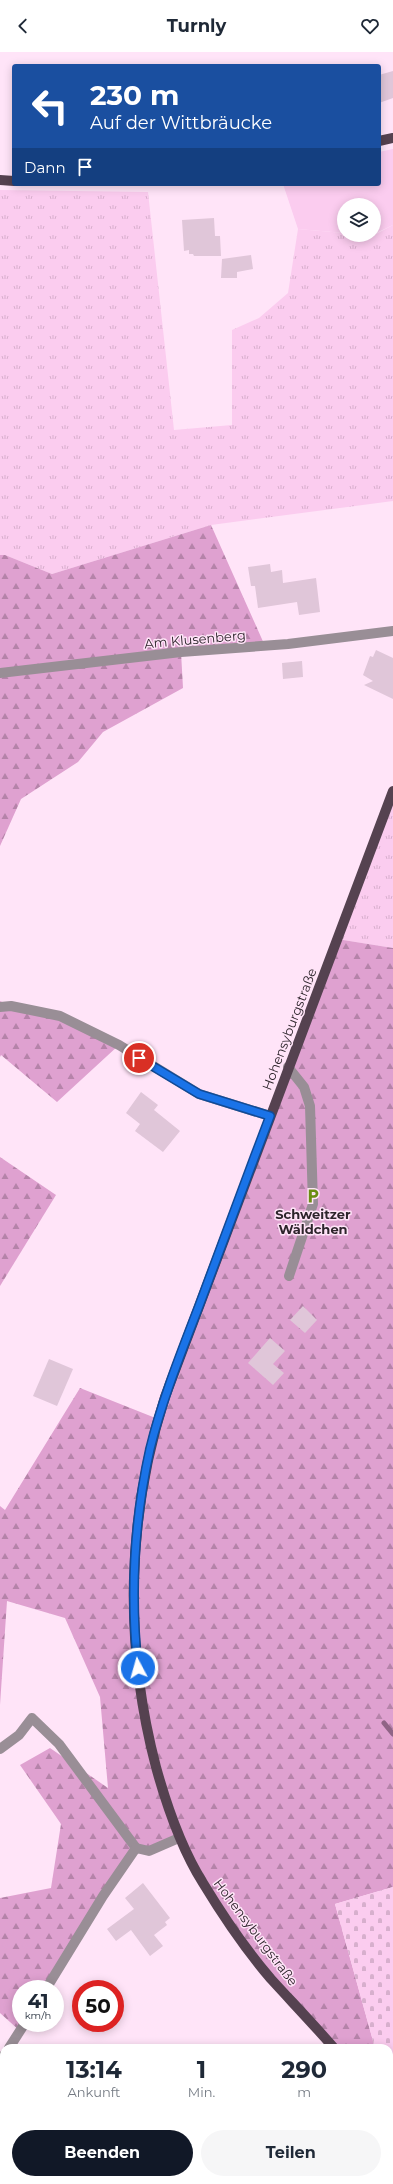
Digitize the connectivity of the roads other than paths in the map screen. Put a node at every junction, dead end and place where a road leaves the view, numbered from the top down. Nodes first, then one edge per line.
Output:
1 (393, 138) edge
2 (381, 141) edge
3 (0, 180) edge
4 (12, 181) edge
5 (393, 631) edge
6 (0, 673) edge
7 (393, 790) edge
8 (0, 1007) edge
9 (288, 1067) junction
10 (270, 1116) junction
11 (289, 1276) dead end
12 (0, 1749) edge
13 (180, 1838) junction
14 (136, 1848) junction
15 (52, 1980) edge
16 (20, 2032) edge
17 (12, 2044) edge
18 (330, 2044) edge

1 - 2 main road
3 - 4 main road
5 - 6 street, Am Klusenberg
7 - 9 main road, Hohensyburgstraße
8 - 10 street
9 - 10 main road, Hohensyburgstraße
9 - 11 street
10 - 13 main road, Hohensyburgstraße
12 - 14 street
13 - 14 street
13 - 18 main road, Hohensyburgstraße
14 - 15 street
16 - 17 street

